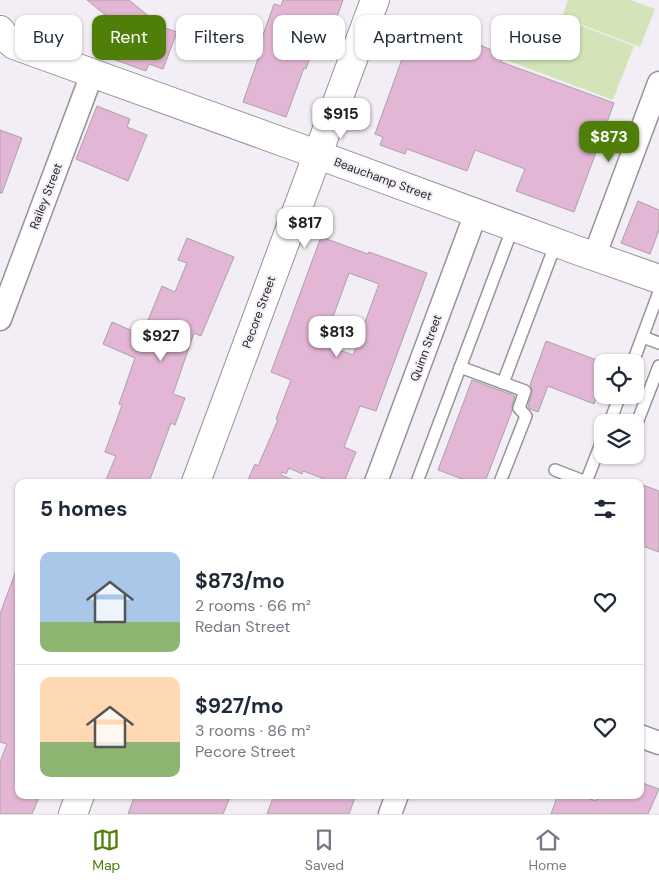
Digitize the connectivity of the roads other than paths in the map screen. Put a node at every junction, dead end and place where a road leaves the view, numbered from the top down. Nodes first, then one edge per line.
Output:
1 (375, 0) edge
2 (0, 30) edge
3 (92, 74) junction
4 (659, 83) edge
5 (318, 154) junction
6 (476, 213) junction
7 (513, 227) junction
8 (556, 243) junction
9 (594, 257) junction
10 (659, 279) edge
11 (659, 292) edge
12 (0, 319) edge
13 (643, 337) junction
14 (659, 343) edge
15 (636, 354) edge
16 (659, 366) edge
17 (460, 367) junction
18 (502, 383) junction
19 (640, 414) edge
20 (594, 461) edge
21 (555, 470) dead end
22 (197, 479) edge
23 (377, 479) edge
24 (418, 479) edge
25 (501, 479) edge
26 (578, 479) edge
27 (587, 479) edge
28 (644, 737) edge
29 (659, 743) edge
30 (78, 799) edge
31 (396, 799) edge
32 (72, 814) edge
33 (390, 814) edge

1 - 5 street, Pecore Street
2 - 3 street, Beauchamp Street
3 - 5 street, Beauchamp Street
3 - 12 street, Railey Street
4 - 9 street
5 - 6 street, Beauchamp Street
5 - 22 street, Pecore Street
6 - 7 street, Beauchamp Street
6 - 23 street, Quinn Street
7 - 8 street, Beauchamp Street
7 - 17 lane
8 - 9 street, Beauchamp Street
8 - 18 lane
9 - 10 street, Beauchamp Street
11 - 13 lane
13 - 14 lane
13 - 15 lane
16 - 19 lane
17 - 18 lane
17 - 24 lane
18 - 25 lane
20 - 27 lane
21 - 26 lane
28 - 29 street
30 - 32 street
31 - 33 street

